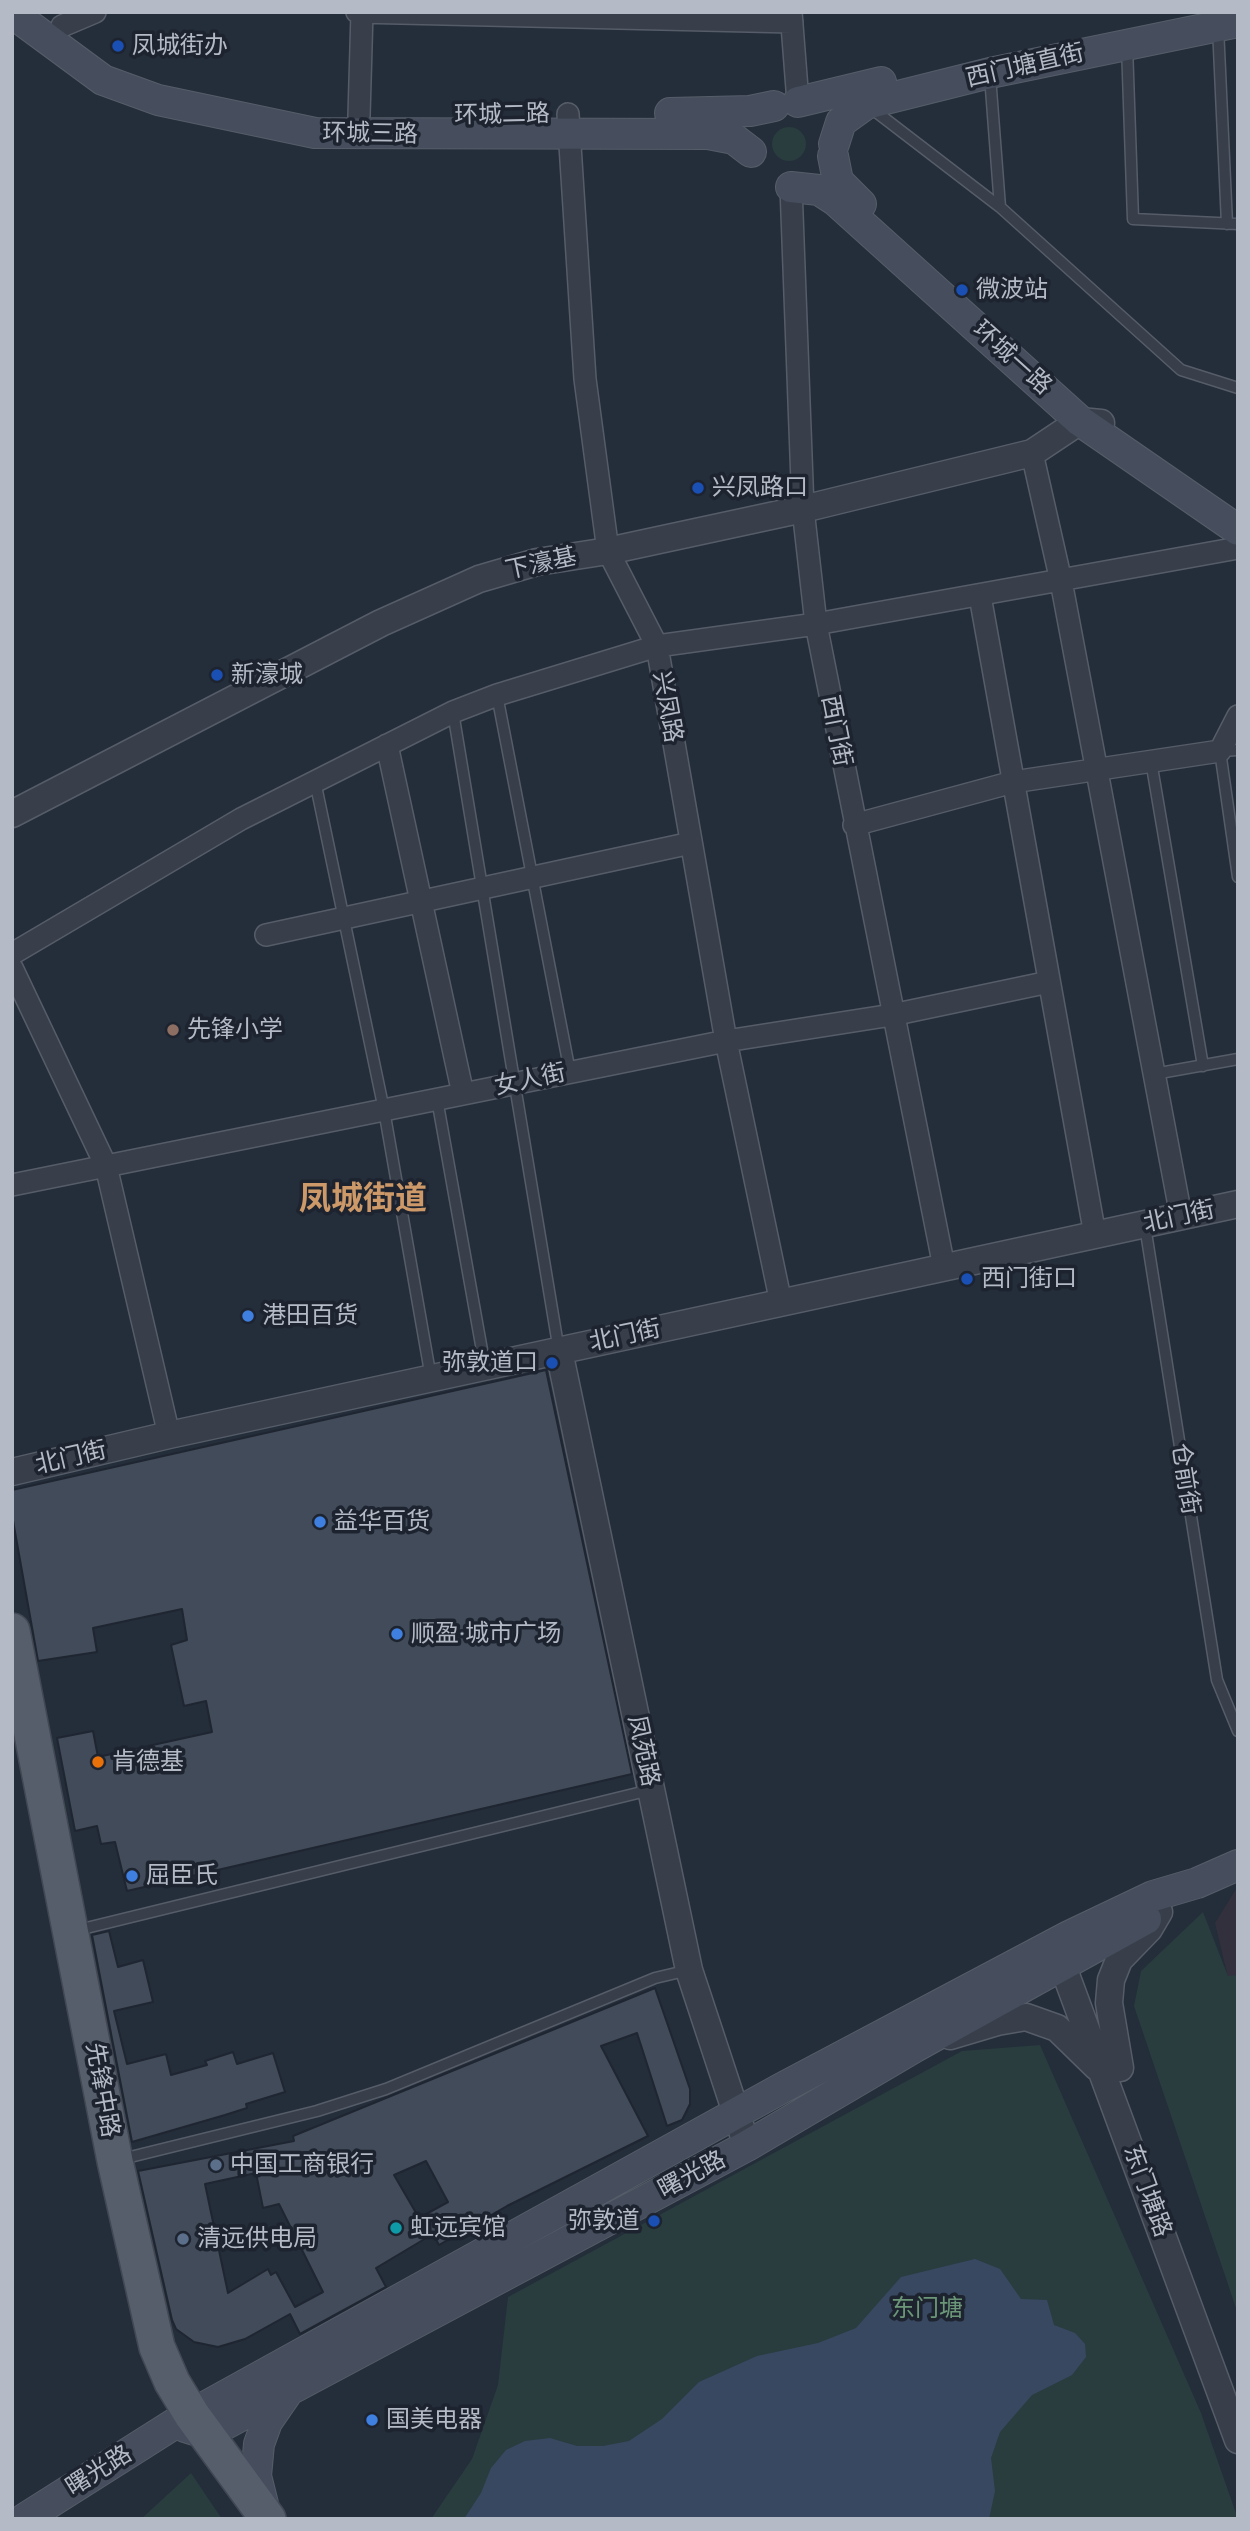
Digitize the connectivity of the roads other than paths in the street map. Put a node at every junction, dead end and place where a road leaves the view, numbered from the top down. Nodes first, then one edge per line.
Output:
1 (94, 12) edge
2 (360, 12) edge
3 (1189, 12) edge
4 (12, 13) edge
5 (792, 17) edge
6 (52, 19) edge
7 (1228, 23) edge
8 (1127, 43) junction
9 (990, 73) junction
10 (786, 104) junction
11 (866, 104) junction
12 (359, 116) junction
13 (569, 124) junction
14 (834, 150) junction
15 (751, 152) junction
16 (791, 187) junction
17 (1000, 207) junction
18 (1232, 224) edge
19 (1238, 388) edge
20 (1093, 422) junction
21 (1032, 453) junction
22 (803, 509) junction
23 (1238, 511) edge
24 (1238, 530) edge
25 (1238, 548) edge
26 (608, 551) junction
27 (1061, 581) junction
28 (980, 596) junction
29 (816, 624) junction
30 (657, 646) junction
31 (497, 695) junction
32 (453, 712) junction
33 (1238, 716) edge
34 (387, 745) junction
35 (1229, 750) edge
36 (1151, 761) junction
37 (1096, 769) junction
38 (315, 781) junction
39 (1013, 782) junction
40 (12, 814) edge
41 (854, 825) junction
42 (691, 842) junction
43 (532, 877) junction
44 (1238, 877) edge
45 (482, 888) junction
46 (421, 901) junction
47 (344, 918) junction
48 (266, 934) dead end
49 (12, 954) edge
50 (12, 968) edge
51 (1049, 982) junction
52 (892, 1015) junction
53 (726, 1041) junction
54 (1238, 1059) edge
55 (1203, 1066) junction
56 (570, 1072) junction
57 (1154, 1074) junction
58 (514, 1083) junction
59 (463, 1094) junction
60 (437, 1099) junction
61 (384, 1110) junction
62 (106, 1166) junction
63 (12, 1185) edge
64 (1238, 1204) edge
65 (1181, 1216) junction
66 (1144, 1224) junction
67 (1095, 1235) junction
68 (944, 1267) junction
69 (781, 1303) junction
70 (559, 1351) junction
71 (485, 1367) junction
72 (431, 1378) junction
73 (169, 1435) junction
74 (12, 1472) edge
75 (12, 1632) edge
76 (17, 1713) edge
77 (1238, 1731) edge
78 (651, 1790) junction
79 (1238, 1865) edge
80 (1197, 1883) junction
81 (1159, 1912) junction
82 (72, 1932) junction
83 (1066, 1951) junction
84 (688, 1970) junction
85 (915, 2048) junction
86 (1112, 2071) junction
87 (735, 2116) junction
88 (747, 2146) junction
89 (116, 2161) junction
90 (290, 2389) junction
91 (1238, 2393) edge
92 (191, 2424) junction
93 (1238, 2440) edge
94 (259, 2518) edge
95 (24, 2519) edge

1 - 6 street
2 - 5 street
2 - 12 street
3 - 10 main road, 西门塘直街
4 - 13 main road, 环城三路
5 - 10 street
6 - 12 main road, 环城二路
7 - 8 main road, 西门塘直街
7 - 18 lane
8 - 9 main road, 西门塘直街
8 - 18 lane
9 - 11 main road, 西门塘直街
9 - 17 lane
10 - 13 main road, 环城二路
10 - 14 main road
10 - 15 main road
11 - 14 main road, 西门塘直街
11 - 17 lane
12 - 13 main road, 环城二路
13 - 15 main road, 环城三路
13 - 26 street, 兴凤路
14 - 16 main road
14 - 20 main road, 环城一路
15 - 16 main road
16 - 20 main road, 环城一路
16 - 22 street, 西门街
17 - 19 lane
20 - 21 street, 下濠基
20 - 23 main road, 环城一路
20 - 24 main road, 环城一路
21 - 22 street, 下濠基
21 - 27 street
22 - 26 street, 下濠基
22 - 29 street, 西门街
25 - 27 street
26 - 30 street, 兴凤路
26 - 40 street, 下濠基
27 - 28 street
27 - 37 street
28 - 29 street
28 - 39 street
29 - 30 street
29 - 41 street, 西门街
30 - 31 street
30 - 42 street, 兴凤路
31 - 32 street
31 - 43 lane
32 - 34 street
32 - 45 lane
33 - 35 street
34 - 38 street
34 - 46 street
35 - 36 street
35 - 44 lane
36 - 37 street
36 - 55 lane
37 - 39 street
37 - 57 street
38 - 47 lane
38 - 49 street
39 - 41 street
39 - 51 street
41 - 52 street, 西门街
42 - 43 street
42 - 53 street, 兴凤路
43 - 45 street
43 - 56 lane
45 - 46 street
45 - 58 lane
46 - 47 street
46 - 59 street
47 - 48 street
47 - 61 lane
50 - 62 street
51 - 52 street, 女人街
51 - 67 street
52 - 53 street, 女人街
52 - 68 street, 西门街
53 - 56 street, 女人街
53 - 69 street, 兴凤路
54 - 55 lane
55 - 57 lane
56 - 58 street, 女人街
57 - 65 street
58 - 59 street, 女人街
58 - 70 lane
59 - 60 street, 女人街
60 - 61 street, 女人街
60 - 71 lane
61 - 62 street, 女人街
61 - 72 lane
62 - 63 street, 女人街
62 - 73 street
64 - 65 street, 北门街
65 - 66 street, 北门街
66 - 67 street, 北门街
66 - 77 lane, 仓前街
67 - 68 street, 北门街
68 - 69 street, 北门街
69 - 70 street, 北门街
70 - 71 street, 北门街
70 - 78 street, 凤苑路
71 - 72 street, 北门街
72 - 73 street, 北门街
73 - 74 street, 北门街
75 - 76 main road, 先锋中路
76 - 82 main road, 先锋中路
76 - 92 main road, 先锋中路
78 - 82 lane
78 - 84 street, 凤苑路
79 - 80 main road, 曙光路
80 - 81 main road, 曙光路
80 - 83 main road, 曙光路
81 - 83 main road, 曙光路
81 - 86 street
82 - 89 main road, 先锋中路
83 - 85 main road, 曙光路
83 - 86 street, 东门塘路
83 - 87 main road, 曙光路
84 - 87 street, 凤苑路
84 - 89 lane
85 - 86 street
85 - 88 main road, 曙光路
86 - 91 street, 东门塘路
86 - 93 street, 东门塘路
87 - 88 street, 凤苑路
87 - 92 main road, 曙光路
88 - 90 main road, 曙光路
89 - 92 main road, 先锋中路
90 - 92 main road, 曙光路
90 - 94 main road
92 - 94 main road, 先锋中路
92 - 95 main road, 曙光路

